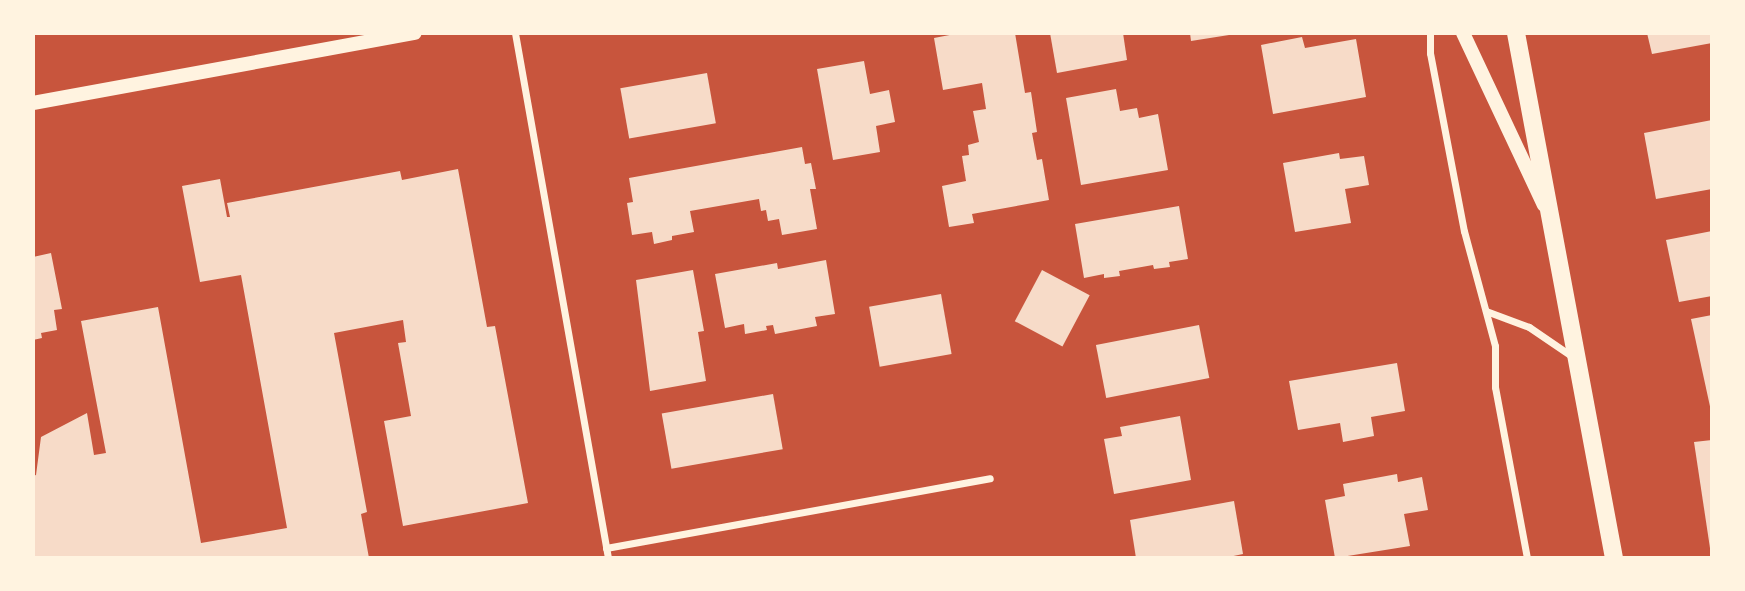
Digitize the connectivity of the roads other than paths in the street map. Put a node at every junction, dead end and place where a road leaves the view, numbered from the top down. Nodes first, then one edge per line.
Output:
1 (415, 33) edge
2 (515, 33) edge
3 (1430, 33) edge
4 (1463, 33) edge
5 (1516, 33) edge
6 (33, 103) edge
7 (1550, 219) junction
8 (1486, 310) junction
9 (1577, 360) junction
10 (990, 478) dead end
11 (606, 548) junction
12 (608, 558) edge
13 (1527, 558) edge
14 (1614, 558) edge

1 - 6 main road
2 - 11 street
3 - 8 street
4 - 7 main road
5 - 7 main road
7 - 9 main road
8 - 9 street
8 - 13 street
9 - 14 main road
10 - 11 street
11 - 12 street

